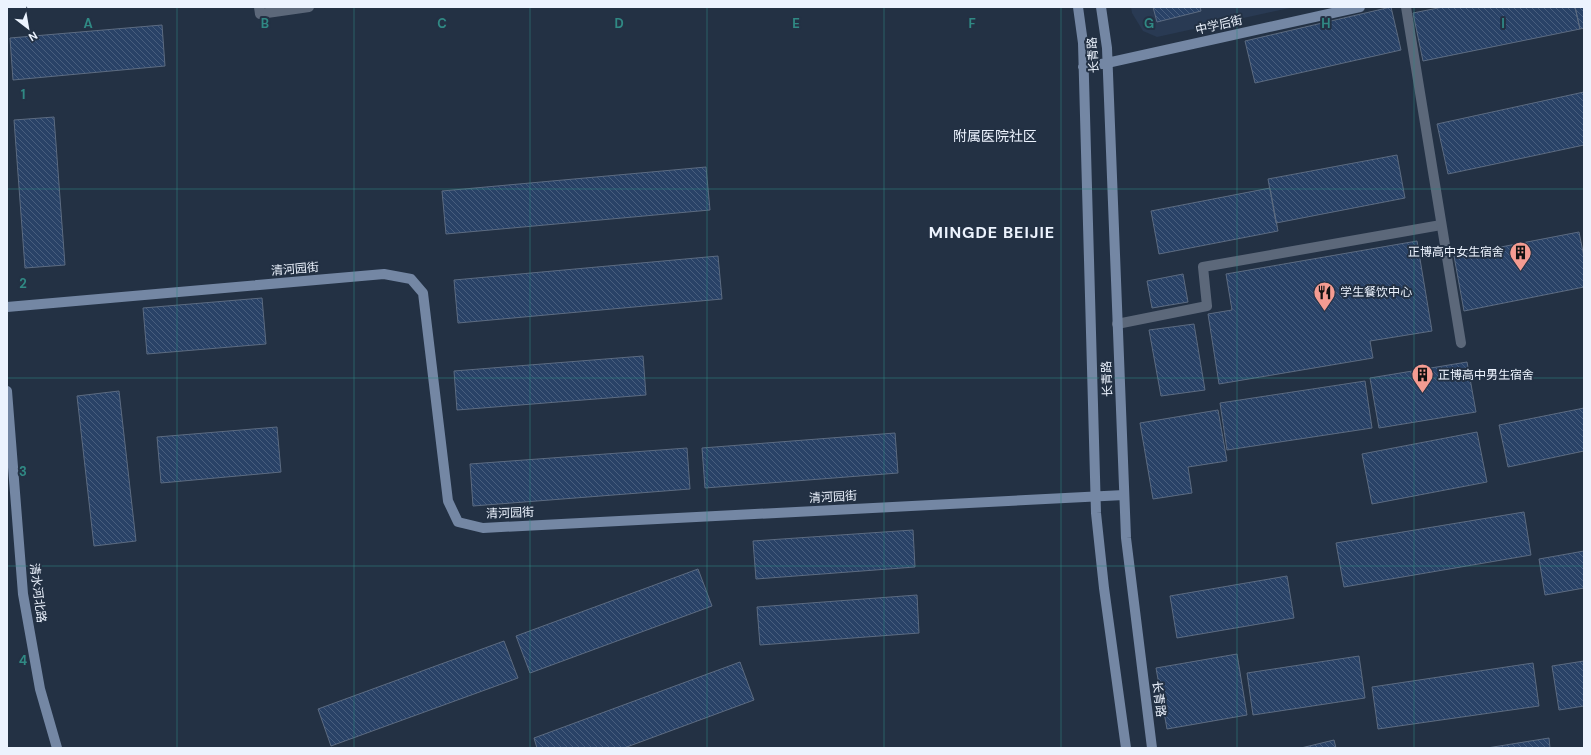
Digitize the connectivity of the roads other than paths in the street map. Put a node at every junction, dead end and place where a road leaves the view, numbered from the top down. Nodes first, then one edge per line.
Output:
1 (259, 7) edge
2 (309, 7) edge
3 (1078, 7) edge
4 (1101, 7) edge
5 (1360, 7) edge
6 (1406, 7) edge
7 (1107, 63) junction
8 (1083, 67) junction
9 (1441, 225) junction
10 (7, 307) edge
11 (1118, 324) junction
12 (1461, 343) dead end
13 (7, 391) edge
14 (1124, 495) junction
15 (1096, 497) junction
16 (57, 748) edge
17 (1126, 748) edge
18 (1152, 748) edge

1 - 2 street
3 - 8 street, 长青路
4 - 7 street, 长青路
5 - 7 street, 中学后街
6 - 9 street
7 - 8 street, 中学后街
7 - 11 street, 长青路
8 - 15 street, 长青路
9 - 11 street
9 - 12 street
10 - 15 street, 清河园街
11 - 14 street, 长青路
13 - 16 street, 清水河北路
14 - 15 street, 清河园街
14 - 18 street, 长青路
15 - 17 street, 长青路

